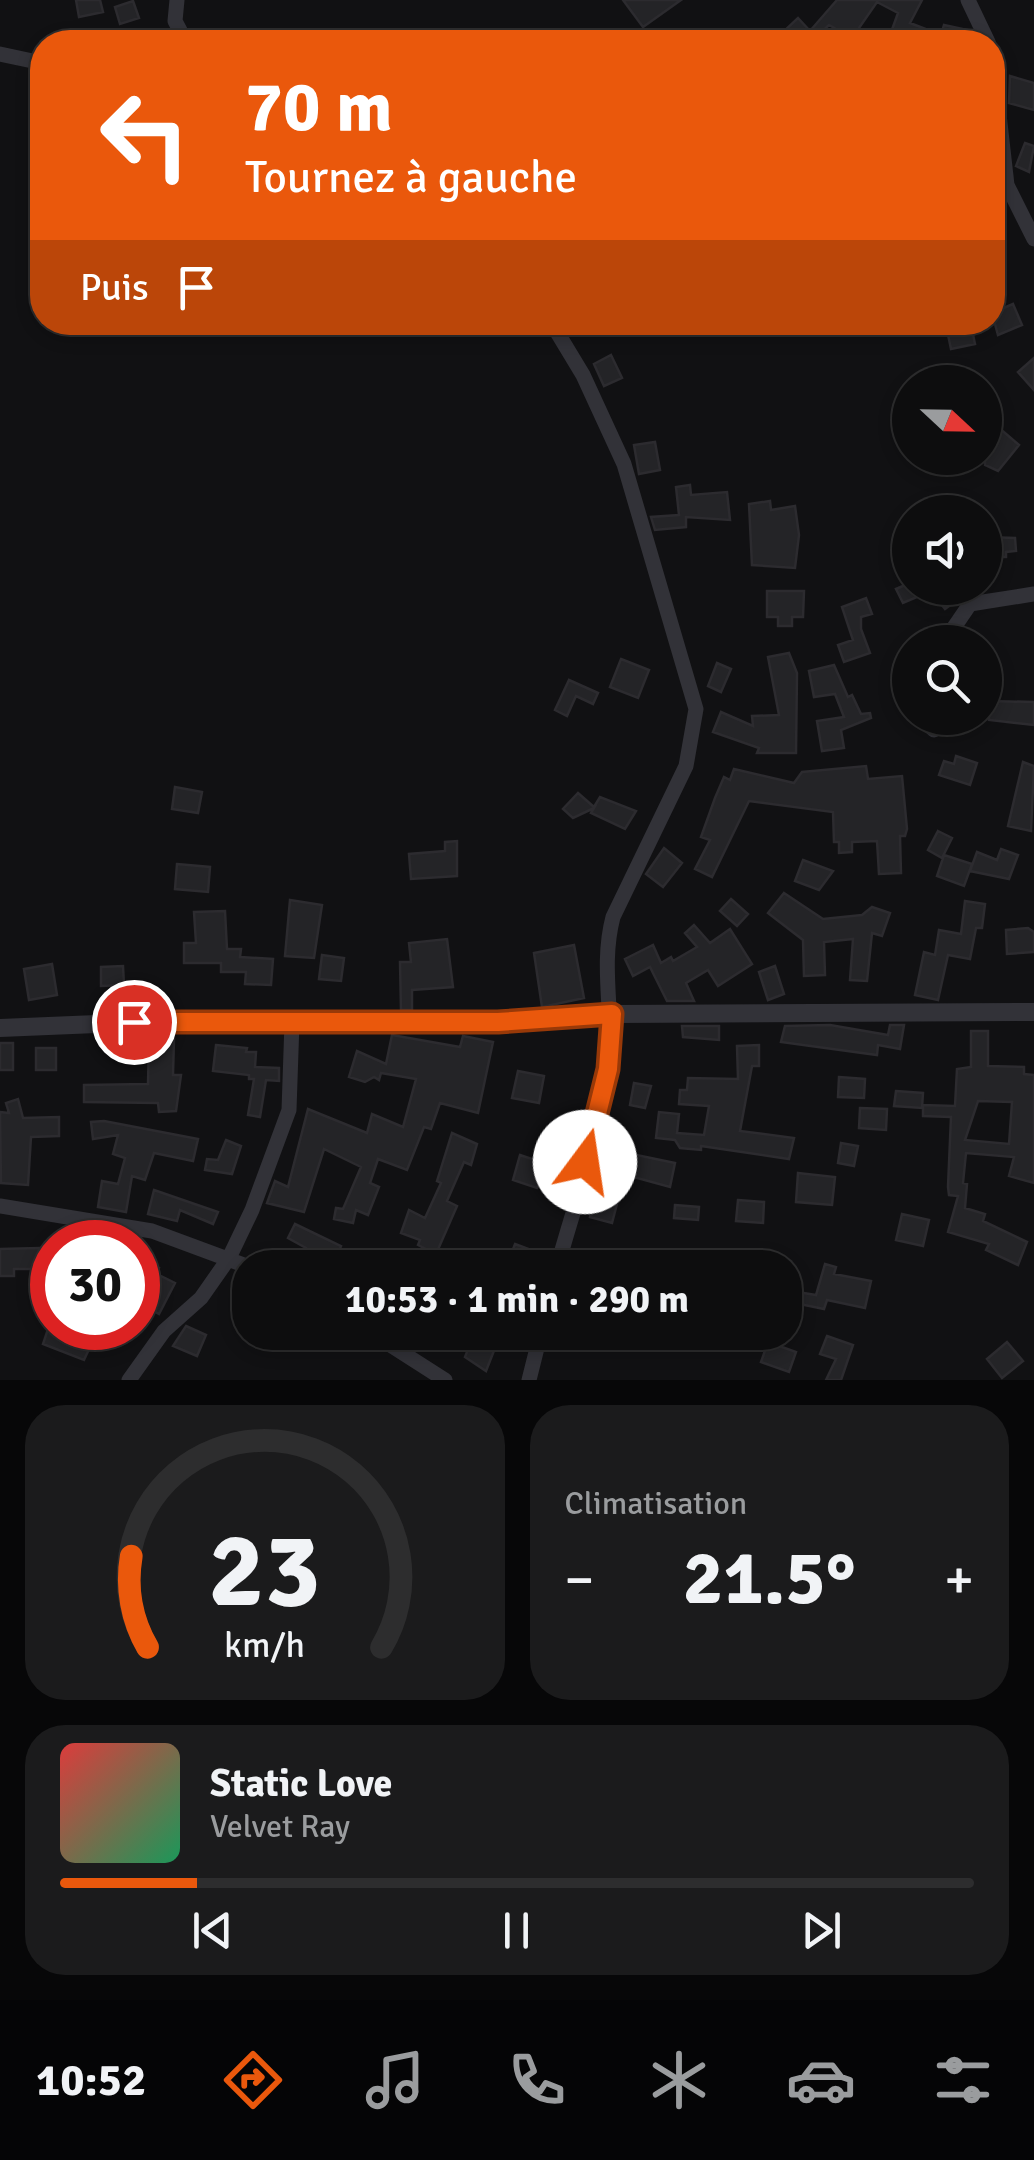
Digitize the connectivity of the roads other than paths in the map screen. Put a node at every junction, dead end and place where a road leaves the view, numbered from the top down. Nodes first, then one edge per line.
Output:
1 (177, 0) edge
2 (968, 0) edge
3 (180, 30) edge
4 (982, 30) edge
5 (0, 54) edge
6 (30, 60) edge
7 (1005, 167) edge
8 (1034, 239) edge
9 (559, 335) edge
10 (1034, 594) edge
11 (956, 625) edge
12 (1034, 1012) edge
13 (612, 1014) junction
14 (292, 1022) junction
15 (0, 1028) edge
16 (0, 1206) edge
17 (563, 1250) edge
18 (229, 1258) junction
19 (232, 1259) edge
20 (398, 1350) edge
21 (536, 1350) edge
22 (129, 1380) edge
23 (445, 1380) edge
24 (528, 1380) edge

1 - 3 street
2 - 4 street
5 - 6 street
7 - 8 street
9 - 13 street
10 - 11 street
12 - 13 street
13 - 14 street
13 - 17 street
14 - 15 street
14 - 18 street
16 - 18 street
18 - 19 street
18 - 22 street
20 - 23 street
21 - 24 street

